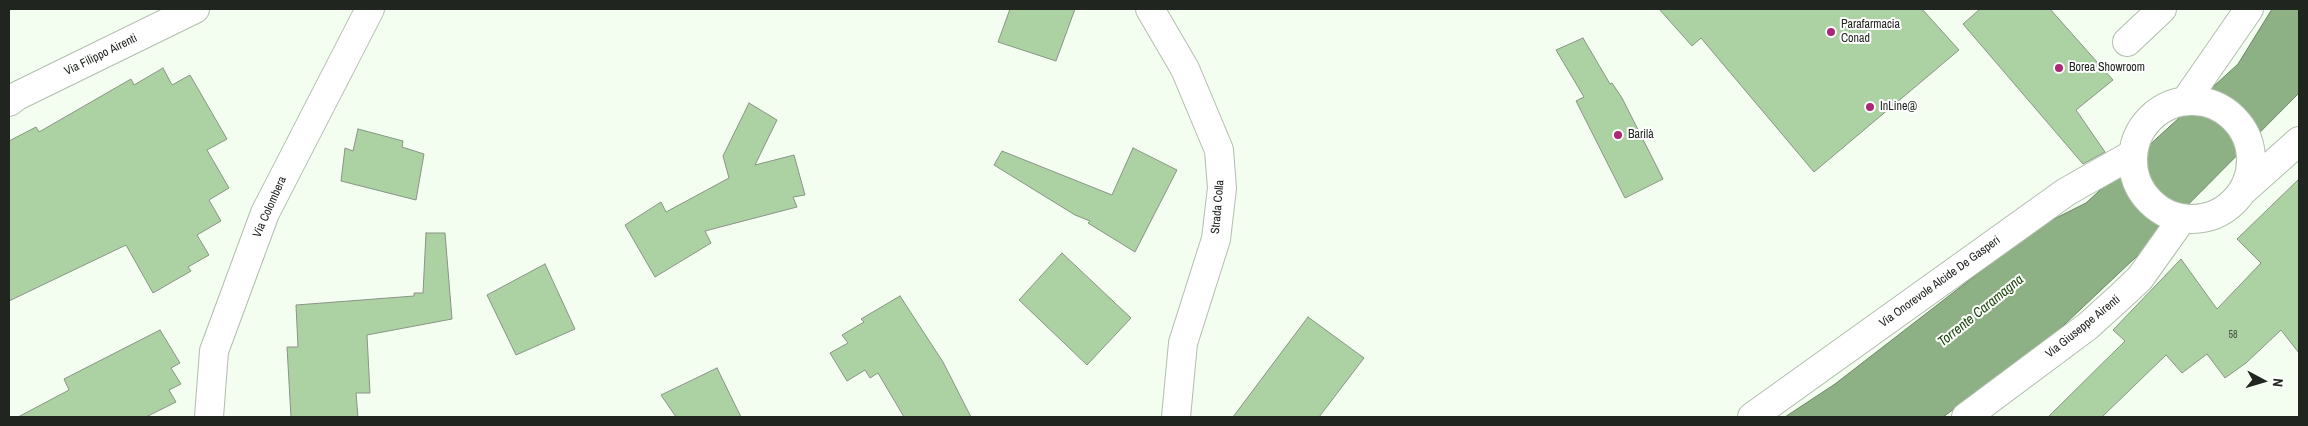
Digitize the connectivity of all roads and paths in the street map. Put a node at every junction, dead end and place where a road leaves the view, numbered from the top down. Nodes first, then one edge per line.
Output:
1 (195, 9) edge
2 (370, 9) edge
3 (1150, 9) edge
4 (2162, 9) edge
5 (2249, 9) edge
6 (2127, 42) dead end
7 (2186, 100) junction
8 (9, 102) edge
9 (2250, 141) junction
10 (2297, 143) edge
11 (2133, 154) junction
12 (2244, 190) junction
13 (2182, 218) junction
14 (209, 417) edge
15 (1176, 417) edge
16 (1752, 417) edge
17 (1966, 417) edge

1 - 8 main road, Via Filippo Airenti
2 - 14 main road, Via Colombera
3 - 15 main road, Strada Colla
4 - 6 main road
5 - 7 main road
7 - 9 main road
7 - 11 main road
9 - 10 main road
9 - 12 main road
10 - 12 main road
11 - 13 main road
11 - 16 main road, Via Onorevole Alcide De Gasperi
12 - 13 main road
13 - 17 main road, Via Giuseppe Airenti

